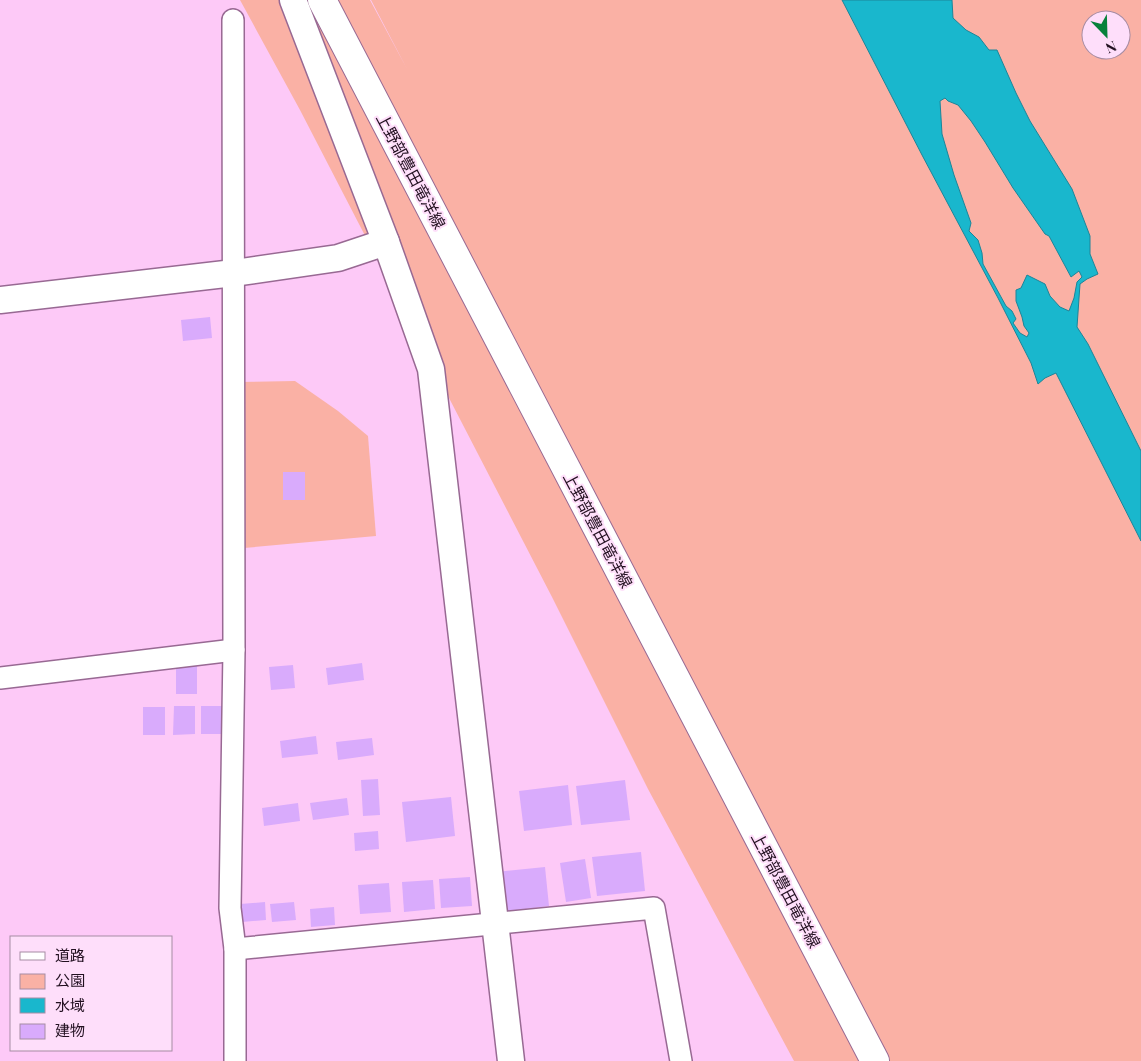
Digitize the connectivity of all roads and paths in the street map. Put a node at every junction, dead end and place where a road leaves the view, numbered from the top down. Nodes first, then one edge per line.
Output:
1 (293, 0) edge
2 (322, 0) edge
3 (233, 20) dead end
4 (386, 242) junction
5 (234, 273) junction
6 (0, 300) edge
7 (234, 650) junction
8 (0, 678) edge
9 (494, 923) junction
10 (235, 948) junction
11 (235, 1061) edge
12 (511, 1061) edge
13 (681, 1061) edge
14 (875, 1061) edge

1 - 4 street
2 - 14 main road, 上野部豊田竜洋線
3 - 5 street
4 - 5 street
4 - 9 street
5 - 6 street
5 - 7 street
7 - 8 street
7 - 10 street
9 - 10 street
9 - 12 street
9 - 13 street
10 - 11 street

